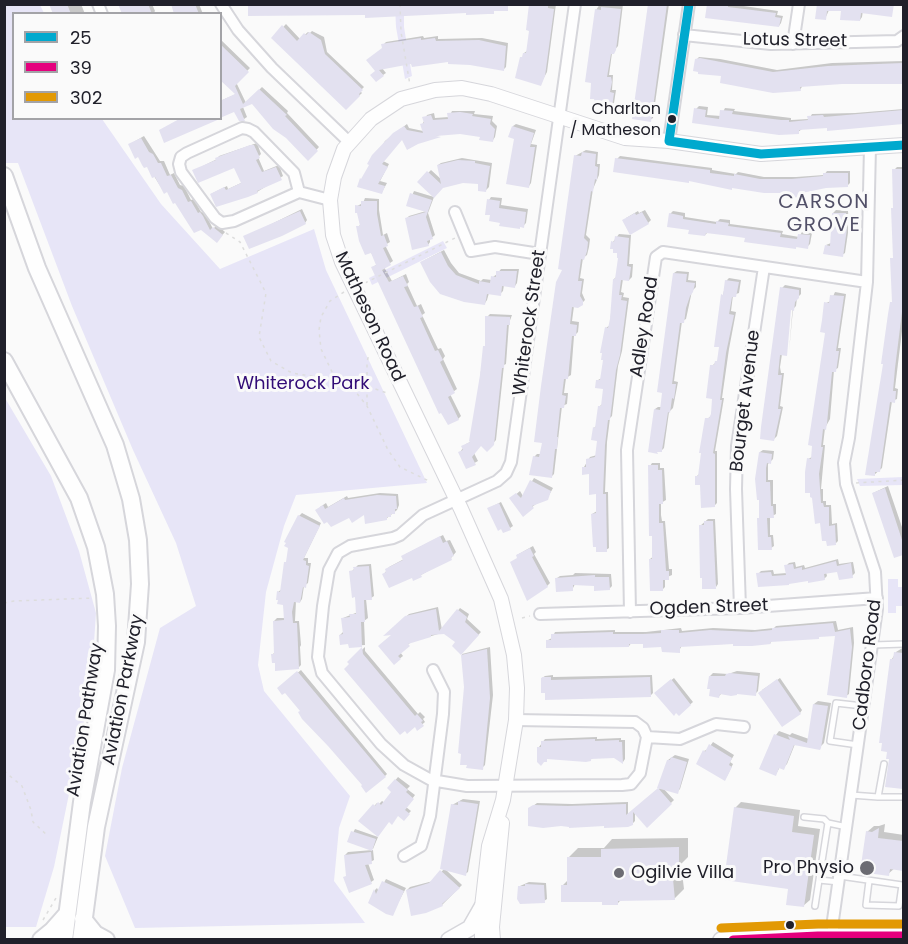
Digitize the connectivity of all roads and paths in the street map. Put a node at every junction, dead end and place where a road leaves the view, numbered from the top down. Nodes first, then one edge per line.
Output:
1 (220, 4) edge
2 (400, 4) edge
3 (575, 4) edge
4 (689, 4) edge
5 (799, 4) edge
6 (684, 35) junction
7 (903, 36) edge
8 (793, 44) junction
9 (414, 94) junction
10 (560, 116) junction
11 (669, 141) junction
12 (350, 142) junction
13 (903, 145) edge
14 (870, 147) junction
15 (4, 176) edge
16 (299, 192) junction
17 (330, 200) junction
18 (455, 212) dead end
19 (227, 223) junction
20 (464, 234) junction
21 (540, 254) junction
22 (764, 267) junction
23 (867, 282) junction
24 (361, 285) dead end
25 (347, 291) dead end
26 (369, 354) dead end
27 (4, 361) edge
28 (336, 380) junction
29 (367, 387) junction
30 (355, 391) junction
31 (387, 393) dead end
32 (367, 406) junction
33 (903, 480) edge
34 (429, 481) dead end
35 (846, 484) junction
36 (456, 500) junction
37 (97, 598) dead end
38 (877, 598) junction
39 (4, 603) edge
40 (740, 608) junction
41 (630, 612) junction
42 (540, 614) dead end
43 (903, 644) edge
44 (873, 645) junction
45 (433, 670) dead end
46 (863, 706) junction
47 (516, 720) junction
48 (744, 728) dead end
49 (647, 736) junction
50 (858, 744) junction
51 (884, 764) dead end
52 (4, 771) edge
53 (435, 780) junction
54 (506, 785) junction
55 (851, 795) junction
56 (903, 797) edge
57 (878, 798) junction
58 (503, 800) junction
59 (804, 817) dead end
60 (828, 823) junction
61 (847, 827) junction
62 (48, 836) dead end
63 (404, 856) dead end
64 (839, 879) junction
65 (819, 880) junction
66 (869, 881) junction
67 (57, 895) dead end
68 (815, 906) dead end
69 (482, 907) junction
70 (75, 917) junction
71 (42, 932) edge
72 (833, 936) junction
73 (903, 936) edge
74 (64, 939) edge
75 (81, 939) edge
76 (106, 939) edge
77 (449, 939) edge
78 (482, 939) edge
79 (493, 939) edge
80 (721, 939) edge

1 - 12 street
2 - 9 path
3 - 10 street, Whiterock Street
4 - 6 street
5 - 8 street
6 - 8 street, Lotus Street
6 - 11 street
7 - 8 street, Lotus Street
9 - 10 street, Matheson Road
9 - 12 street, Matheson Road
10 - 11 street, Matheson Road
10 - 21 street, Whiterock Street
11 - 14 street, Matheson Road
12 - 17 street, Matheson Road
13 - 14 street, Matheson Road
14 - 23 street, Cadboro Road
15 - 70 main road, Aviation Parkway
16 - 17 street
16 - 19 street
16 - 19 street
17 - 36 street, Matheson Road
18 - 20 street
19 - 28 path
20 - 21 street
20 - 24 path
21 - 36 street, Whiterock Street
22 - 23 street, Adley Road
22 - 40 street, Bourget Avenue
22 - 41 street, Adley Road
23 - 35 street, Cadboro Road
25 - 28 path
26 - 29 path
27 - 70 main road, Aviation Parkway
28 - 30 path
29 - 30 path
29 - 31 path
29 - 32 path
30 - 32 path
32 - 34 path
33 - 35 path
35 - 38 street, Cadboro Road
36 - 47 street, Matheson Road
36 - 53 street, Whiterock Street
37 - 39 path
38 - 40 street, Ogden Street
38 - 44 street, Cadboro Road
40 - 41 street, Ogden Street
41 - 42 street, Ogden Street
43 - 44 lane
44 - 46 street, Cadboro Road
45 - 53 street
46 - 50 street, Cadboro Road
46 - 50 lane
47 - 49 street
47 - 54 street, Matheson Road
48 - 49 street
49 - 54 street
50 - 55 street, Cadboro Road
51 - 57 lane
52 - 62 path
53 - 54 street
53 - 63 street
54 - 58 street, Matheson Road
55 - 57 lane
55 - 61 street, Cadboro Road
56 - 57 lane
58 - 69 street, Matheson Road
58 - 79 street, Matheson Road
59 - 60 lane
60 - 61 lane
60 - 65 lane
61 - 64 street, Cadboro Road
64 - 65 lane
64 - 66 lane
64 - 72 street, Cadboro Road
65 - 68 lane
66 - 66 lane
67 - 71 path
69 - 77 main road
69 - 78 street, Matheson Road
70 - 71 main road
70 - 74 main road, Aviation Parkway
70 - 75 main road, Aviation Parkway
70 - 76 main road
72 - 73 main road
72 - 80 main road

